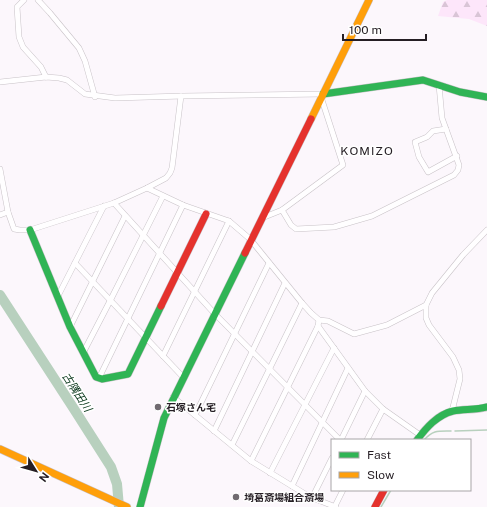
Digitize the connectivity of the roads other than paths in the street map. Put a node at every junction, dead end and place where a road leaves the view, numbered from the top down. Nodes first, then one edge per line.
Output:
1 (24, 0) edge
2 (38, 0) edge
3 (369, 0) edge
4 (46, 77) junction
5 (0, 82) edge
6 (439, 85) junction
7 (95, 96) junction
8 (181, 96) junction
9 (322, 96) junction
10 (487, 97) edge
11 (446, 129) junction
12 (457, 156) junction
13 (0, 169) edge
14 (2, 187) edge
15 (147, 188) junction
16 (163, 196) junction
17 (114, 203) junction
18 (183, 205) junction
19 (104, 206) junction
20 (282, 210) junction
21 (8, 212) junction
22 (206, 214) junction
23 (0, 215) edge
24 (125, 216) junction
25 (261, 218) junction
26 (229, 221) junction
27 (30, 230) junction
28 (487, 230) edge
29 (142, 235) junction
30 (250, 239) junction
31 (160, 254) junction
32 (75, 263) junction
33 (269, 263) junction
34 (177, 274) junction
35 (93, 282) junction
36 (285, 283) junction
37 (195, 292) junction
38 (58, 296) junction
39 (110, 301) junction
40 (302, 303) junction
41 (426, 305) junction
42 (214, 313) junction
43 (128, 319) junction
44 (319, 320) junction
45 (318, 326) junction
46 (70, 327) junction
47 (235, 334) junction
48 (146, 338) junction
49 (334, 348) junction
50 (252, 351) junction
51 (83, 353) junction
52 (163, 356) junction
53 (348, 368) junction
54 (270, 369) junction
55 (183, 377) junction
56 (99, 378) junction
57 (288, 387) junction
58 (365, 391) junction
59 (173, 397) junction
60 (305, 404) junction
61 (487, 407) edge
62 (383, 409) junction
63 (452, 411) junction
64 (195, 415) junction
65 (322, 422) junction
66 (214, 431) junction
67 (418, 438) edge
68 (340, 439) edge
69 (341, 439) edge
70 (368, 439) edge
71 (232, 445) junction
72 (0, 449) edge
73 (331, 460) edge
74 (251, 461) junction
75 (270, 473) junction
76 (292, 486) junction
77 (343, 491) edge
78 (383, 491) edge
79 (312, 498) junction
80 (336, 506) edge
81 (127, 507) edge
82 (140, 507) edge
83 (375, 507) edge

1 - 4 street
2 - 7 street
3 - 9 street
4 - 5 street
4 - 7 street
6 - 9 street
6 - 10 street
6 - 11 street
7 - 8 street
8 - 9 street
8 - 15 street
9 - 20 street
9 - 25 street
11 - 12 street
11 - 12 street
12 - 20 street
13 - 14 street
14 - 21 street
15 - 16 street
15 - 17 street
16 - 18 street
16 - 29 street
17 - 19 street
17 - 24 street
18 - 22 street
18 - 31 street
19 - 27 street
19 - 32 street
20 - 25 street
21 - 23 street
21 - 27 street
22 - 26 street
22 - 34 street
24 - 29 street
24 - 35 street
25 - 30 street
26 - 30 street
26 - 37 street
27 - 38 street
28 - 41 street
29 - 31 street
29 - 39 street
30 - 33 street
30 - 42 street
31 - 34 street
31 - 43 street
32 - 35 street
32 - 38 street
33 - 36 street
33 - 47 street
34 - 37 street
34 - 48 street
35 - 39 street
35 - 46 street
36 - 40 street
36 - 50 street
37 - 42 street
37 - 52 street
38 - 46 street
39 - 43 street
39 - 51 street
40 - 44 street
40 - 54 street
41 - 44 street
41 - 63 street
42 - 47 street
42 - 55 street
43 - 48 street
43 - 56 street
44 - 45 street
45 - 49 street
45 - 57 street
46 - 51 street
47 - 50 street
47 - 64 street
48 - 52 street
48 - 56 street
49 - 53 street
49 - 60 street
50 - 54 street
50 - 66 street
51 - 56 street
52 - 55 street
53 - 58 street
53 - 65 street
54 - 57 street
54 - 71 street
55 - 59 street
57 - 60 street
57 - 74 street
58 - 62 street
58 - 69 street
59 - 64 street
59 - 82 street
60 - 65 street
60 - 75 street
61 - 63 street
62 - 67 street
62 - 70 street
63 - 67 street
64 - 66 street
65 - 68 street
65 - 76 street
66 - 71 street
71 - 74 street
72 - 81 street
73 - 79 street
74 - 75 street
75 - 76 street
76 - 79 street
77 - 80 street
78 - 83 street
79 - 80 street

